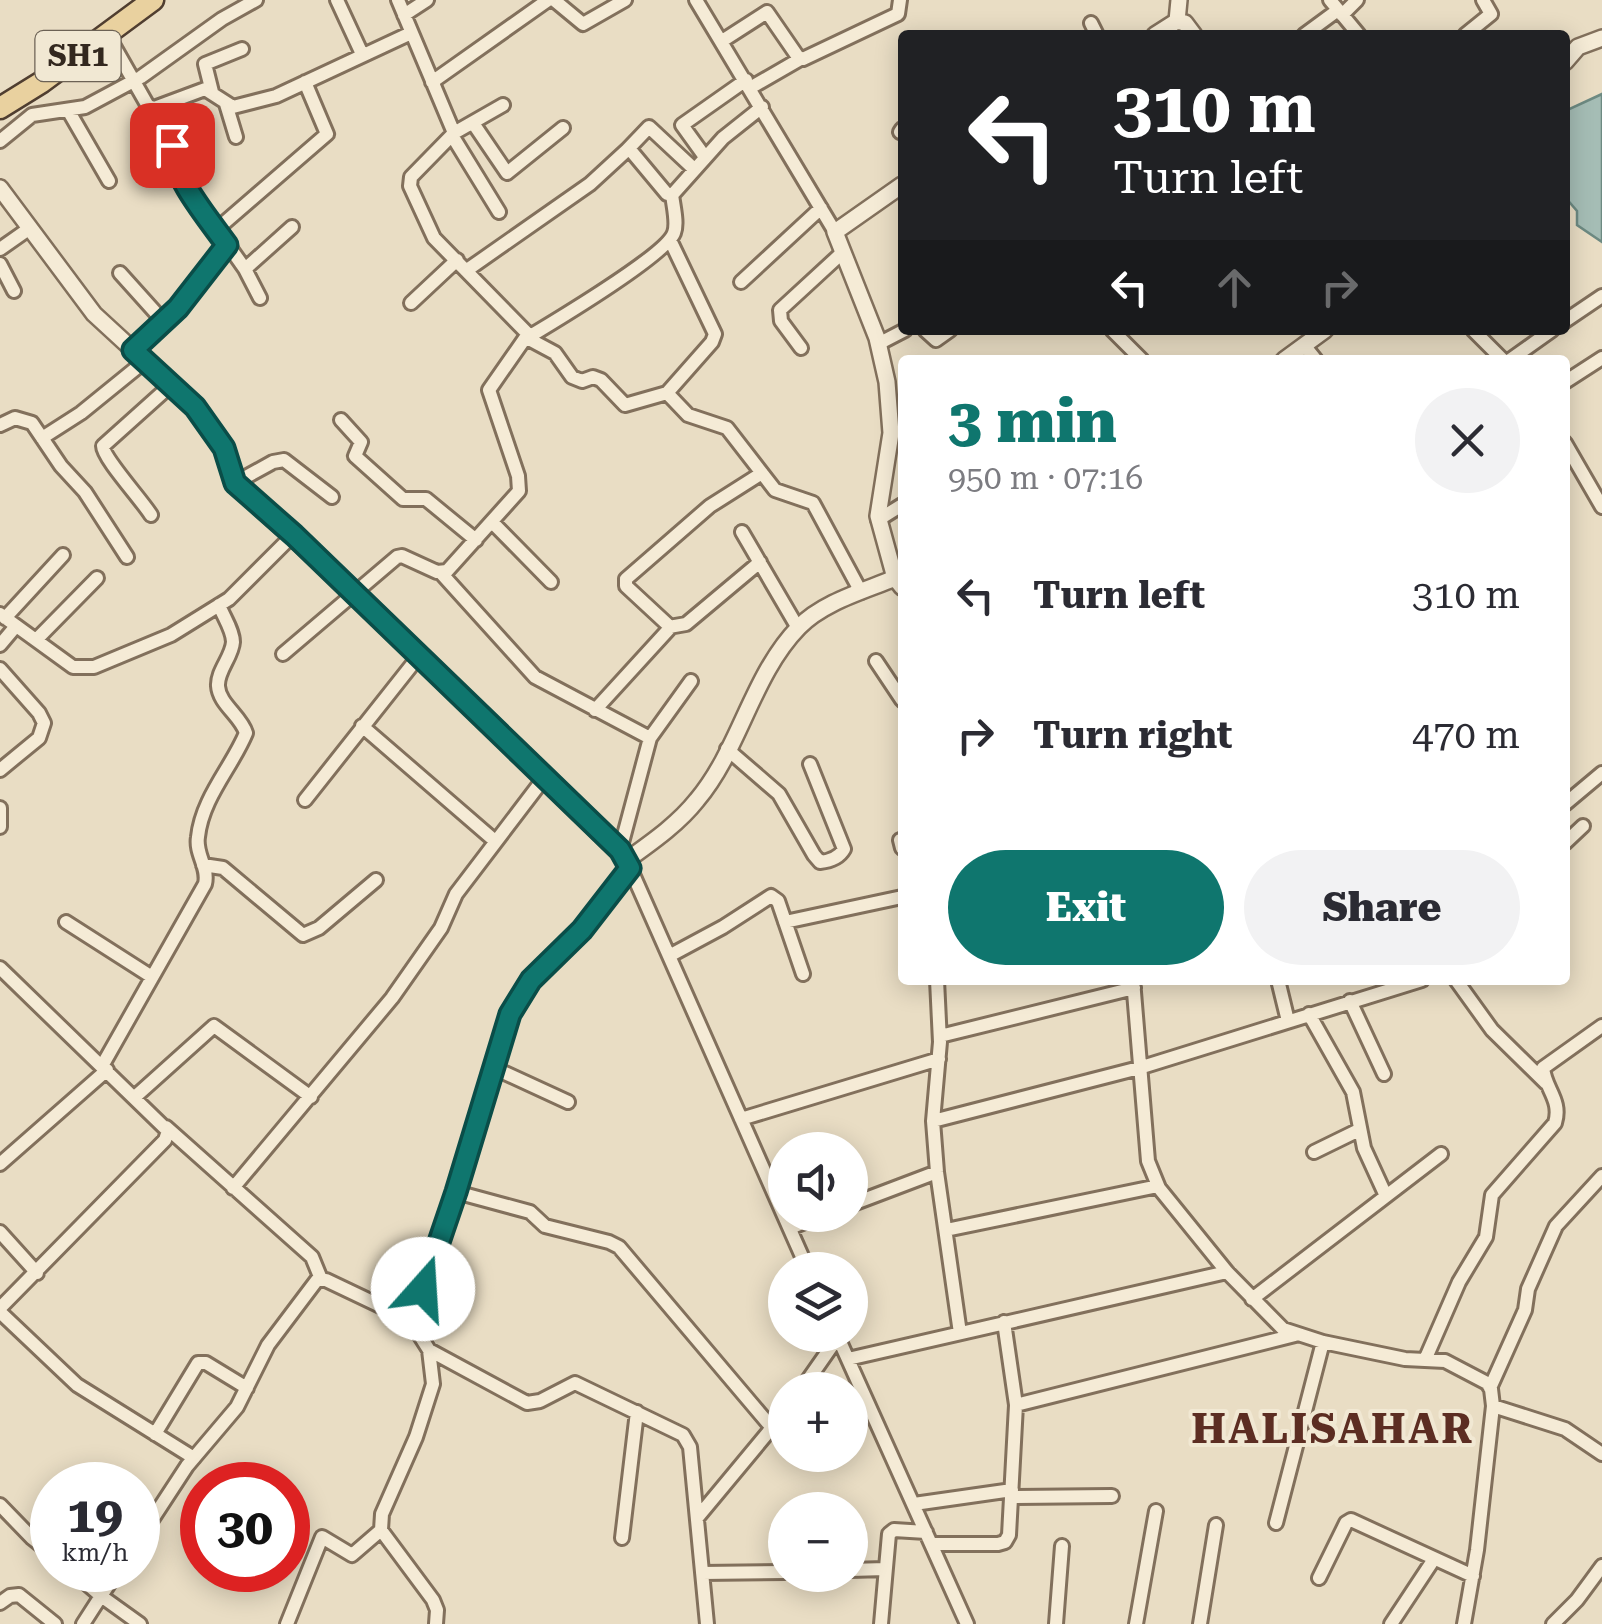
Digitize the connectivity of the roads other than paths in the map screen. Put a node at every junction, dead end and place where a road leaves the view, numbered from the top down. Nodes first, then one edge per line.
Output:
1 (153, 0) edge
2 (256, 0) edge
3 (337, 0) edge
4 (398, 0) edge
5 (428, 0) edge
6 (554, 0) edge
7 (625, 0) edge
8 (696, 0) edge
9 (900, 0) edge
10 (1180, 0) edge
11 (1357, 0) edge
12 (1483, 0) edge
13 (1336, 8) edge
14 (404, 15) junction
15 (1177, 21) junction
16 (1163, 30) edge
17 (1190, 30) edge
18 (1310, 30) edge
19 (1355, 30) edge
20 (1470, 30) edge
21 (107, 34) junction
22 (410, 34) junction
23 (1602, 38) edge
24 (722, 41) junction
25 (242, 49) dead end
26 (362, 54) junction
27 (1570, 57) edge
28 (802, 58) junction
29 (134, 80) junction
30 (305, 82) junction
31 (432, 82) junction
32 (748, 84) junction
33 (212, 92) junction
34 (226, 104) junction
35 (162, 105) junction
36 (504, 105) dead end
37 (762, 107) junction
38 (0, 108) edge
39 (68, 110) junction
40 (473, 123) junction
41 (563, 128) dead end
42 (453, 135) junction
43 (236, 138) dead end
44 (0, 140) edge
45 (627, 150) junction
46 (706, 157) junction
47 (694, 170) junction
48 (109, 181) dead end
49 (0, 188) edge
50 (898, 189) edge
51 (672, 194) junction
52 (820, 208) junction
53 (499, 212) dead end
54 (30, 228) junction
55 (292, 228) dead end
56 (216, 230) junction
57 (835, 232) junction
58 (670, 240) junction
59 (227, 245) junction
60 (0, 248) edge
61 (843, 252) junction
62 (0, 264) edge
63 (462, 265) junction
64 (246, 268) junction
65 (120, 272) dead end
66 (741, 282) dead end
67 (14, 291) dead end
68 (1602, 296) edge
69 (260, 298) dead end
70 (411, 304) dead end
71 (1570, 318) edge
72 (164, 322) junction
73 (898, 334) edge
74 (1117, 335) edge
75 (1318, 335) edge
76 (1478, 335) edge
77 (1544, 335) edge
78 (527, 338) junction
79 (878, 344) junction
80 (1304, 345) junction
81 (801, 348) dead end
82 (139, 355) junction
83 (1137, 355) edge
84 (1291, 355) edge
85 (1312, 355) edge
86 (1500, 355) edge
87 (1514, 355) edge
88 (1602, 358) edge
89 (1570, 379) edge
90 (171, 385) junction
91 (668, 392) junction
92 (341, 420) dead end
93 (0, 425) edge
94 (42, 438) junction
95 (1570, 450) edge
96 (762, 473) junction
97 (235, 483) junction
98 (1598, 488) edge
99 (332, 497) dead end
100 (1602, 507) edge
101 (898, 508) edge
102 (151, 515) dead end
103 (878, 520) junction
104 (492, 522) junction
105 (742, 532) dead end
106 (294, 535) junction
107 (476, 540) junction
108 (62, 555) dead end
109 (127, 557) dead end
110 (760, 562) junction
111 (440, 573) junction
112 (97, 578) dead end
113 (898, 579) edge
114 (551, 582) dead end
115 (898, 582) edge
116 (861, 592) junction
117 (355, 594) junction
118 (219, 605) junction
119 (7, 619) edge
120 (669, 626) junction
121 (798, 628) junction
122 (36, 640) junction
123 (0, 645) edge
124 (283, 654) dead end
125 (420, 656) junction
126 (876, 661) dead end
127 (0, 670) edge
128 (691, 681) dead end
129 (898, 694) edge
130 (595, 710) junction
131 (362, 726) junction
132 (650, 738) junction
133 (727, 749) junction
134 (810, 764) dead end
135 (0, 770) edge
136 (1602, 773) edge
137 (545, 777) junction
138 (306, 800) dead end
139 (1570, 800) edge
140 (0, 808) edge
141 (1583, 826) dead end
142 (0, 827) edge
143 (1570, 838) edge
144 (495, 841) junction
145 (626, 859) junction
146 (203, 865) junction
147 (376, 880) dead end
148 (898, 898) edge
149 (66, 922) dead end
150 (785, 922) junction
151 (669, 956) junction
152 (0, 968) edge
153 (802, 974) dead end
154 (152, 977) junction
155 (937, 985) edge
156 (1129, 985) edge
157 (1133, 985) edge
158 (1279, 985) edge
159 (1405, 985) edge
160 (1460, 985) edge
161 (1350, 1001) junction
162 (1309, 1014) junction
163 (1288, 1021) junction
164 (1598, 1034) edge
165 (940, 1036) junction
166 (938, 1059) junction
167 (492, 1067) junction
168 (104, 1068) junction
169 (1138, 1068) junction
170 (1384, 1074) dead end
171 (1548, 1085) junction
172 (136, 1096) junction
173 (312, 1097) junction
174 (568, 1102) dead end
175 (741, 1119) junction
176 (933, 1121) junction
177 (166, 1127) junction
178 (1359, 1130) junction
179 (1314, 1152) dead end
180 (1441, 1154) dead end
181 (0, 1164) edge
182 (937, 1172) junction
183 (1602, 1176) edge
184 (768, 1179) edge
185 (1158, 1186) junction
186 (233, 1188) junction
187 (1590, 1188) junction
188 (456, 1192) junction
189 (1386, 1196) junction
190 (1602, 1197) edge
191 (868, 1198) edge
192 (946, 1230) junction
193 (0, 1232) edge
194 (1227, 1272) junction
195 (37, 1274) junction
196 (321, 1279) junction
197 (1252, 1299) junction
198 (0, 1310) edge
199 (410, 1320) junction
200 (1004, 1322) junction
201 (960, 1332) junction
202 (1296, 1335) junction
203 (1323, 1342) junction
204 (429, 1350) junction
205 (845, 1352) edge
206 (848, 1358) junction
207 (1426, 1360) junction
208 (247, 1388) junction
209 (1490, 1388) junction
210 (1016, 1406) junction
211 (1493, 1406) junction
212 (637, 1412) junction
213 (768, 1423) edge
214 (155, 1434) junction
215 (768, 1435) edge
216 (1602, 1454) edge
217 (194, 1458) junction
218 (1012, 1493) junction
219 (1112, 1496) dead end
220 (914, 1504) junction
221 (0, 1505) edge
222 (160, 1508) edge
223 (1156, 1511) dead end
224 (697, 1518) junction
225 (1276, 1524) dead end
226 (1216, 1525) dead end
227 (380, 1530) junction
228 (30, 1536) edge
229 (622, 1538) dead end
230 (929, 1538) junction
231 (1062, 1546) dead end
232 (1434, 1559) junction
233 (1602, 1566) edge
234 (868, 1569) edge
235 (885, 1569) junction
236 (768, 1572) edge
237 (702, 1574) junction
238 (1473, 1576) junction
239 (1320, 1578) dead end
240 (96, 1592) edge
241 (104, 1592) edge
242 (101, 1596) junction
243 (0, 1604) edge
244 (55, 1624) edge
245 (83, 1624) edge
246 (140, 1624) edge
247 (287, 1624) edge
248 (436, 1624) edge
249 (707, 1624) edge
250 (881, 1624) edge
251 (967, 1624) edge
252 (1056, 1624) edge
253 (1136, 1624) edge
254 (1200, 1624) edge
255 (1391, 1624) edge
256 (1464, 1624) edge
257 (1554, 1624) edge

1 - 21 main road, SH1
2 - 29 street
3 - 26 street
4 - 14 street
5 - 14 street
6 - 7 street
6 - 31 street
8 - 24 street
9 - 28 street
10 - 15 street
11 - 13 street
12 - 20 street
13 - 18 street
13 - 19 street
14 - 22 street
15 - 16 street
15 - 17 street
21 - 29 street
21 - 38 main road, SH1
22 - 26 street
22 - 31 street
23 - 27 street
24 - 28 street
24 - 32 street
25 - 33 street
26 - 30 street
28 - 32 street
29 - 35 street
29 - 39 street
30 - 34 street
30 - 56 street
31 - 42 street
32 - 37 street
32 - 46 street
33 - 34 street
33 - 35 street
34 - 43 street
35 - 56 street
36 - 40 street
37 - 46 street
37 - 52 street
39 - 44 street
39 - 48 street
40 - 41 street
40 - 42 street
42 - 53 street
42 - 63 street
45 - 47 street
45 - 51 street
45 - 63 street
46 - 47 street
47 - 51 street
49 - 54 street
50 - 57 street
51 - 58 street
52 - 57 street
52 - 66 street
54 - 60 street
54 - 82 street
55 - 64 street
56 - 59 street
57 - 61 street
58 - 78 street
58 - 91 street
59 - 64 street
59 - 72 street
61 - 79 street
61 - 81 street
62 - 67 street
63 - 70 street
63 - 78 street
64 - 69 street
65 - 72 street
68 - 71 street
72 - 82 street
73 - 79 street
74 - 83 street
75 - 80 street
76 - 86 street
77 - 87 street
78 - 91 street
78 - 104 street
79 - 103 street
80 - 84 street
80 - 85 street
82 - 90 street
82 - 94 street
88 - 89 street
90 - 97 street
90 - 102 street
91 - 96 street
92 - 107 street
93 - 94 street
94 - 109 street
95 - 98 street
96 - 116 street
96 - 120 street
97 - 99 street
97 - 106 street
98 - 100 street
101 - 103 street
103 - 113 street
104 - 107 street
104 - 114 street
105 - 110 street
106 - 117 street
106 - 118 street
107 - 111 street
108 - 119 street
110 - 120 street
110 - 121 street
111 - 117 street
111 - 130 street
112 - 122 street
115 - 116 street
116 - 121 street
117 - 124 street
117 - 125 street
118 - 122 street
118 - 146 street
119 - 122 street
119 - 123 street
120 - 130 street
121 - 133 street
125 - 131 street
125 - 137 street
126 - 129 street
127 - 135 street
128 - 132 street
130 - 132 street
131 - 138 street
131 - 144 street
132 - 145 street
133 - 134 street
133 - 145 street
136 - 139 street
137 - 144 street
137 - 145 street
140 - 142 street
141 - 143 street
144 - 173 street
145 - 151 street
145 - 167 street
146 - 147 street
146 - 154 street
148 - 150 street
149 - 154 street
150 - 151 street
150 - 153 street
151 - 175 street
152 - 168 street
154 - 168 street
155 - 165 street
156 - 165 street
157 - 169 street
158 - 163 street
159 - 161 street
160 - 171 street
161 - 162 street
161 - 170 street
162 - 163 street
162 - 178 street
163 - 169 street
164 - 171 street
165 - 166 street
166 - 175 street
166 - 176 street
167 - 174 street
167 - 188 street
168 - 172 street
168 - 181 street
169 - 176 street
169 - 185 street
171 - 207 street
172 - 173 street
172 - 177 street
173 - 186 street
175 - 184 street
176 - 182 street
177 - 186 street
177 - 195 street
178 - 179 street
178 - 189 street
180 - 189 street
182 - 191 street
182 - 192 street
183 - 187 street
185 - 192 street
185 - 194 street
186 - 196 street
187 - 190 street
187 - 209 street
188 - 199 street
188 - 213 street
189 - 197 street
192 - 201 street
193 - 195 street
194 - 197 street
194 - 200 street
195 - 198 street
196 - 199 street
196 - 208 street
197 - 202 street
198 - 214 street
199 - 204 street
200 - 201 street
200 - 210 street
201 - 206 street
202 - 203 street
202 - 210 street
203 - 207 street
203 - 225 street
204 - 212 street
204 - 227 street
205 - 206 street
206 - 220 street
207 - 209 street
208 - 214 street
208 - 217 street
209 - 211 street
210 - 218 street
211 - 216 street
211 - 238 street
212 - 224 street
212 - 229 street
214 - 217 street
215 - 224 street
217 - 222 street
218 - 219 street
218 - 220 street
218 - 230 street
220 - 230 street
221 - 228 street
223 - 253 street
224 - 237 street
226 - 254 street
227 - 247 street
227 - 248 street
230 - 235 street
230 - 251 street
231 - 252 street
232 - 238 street
232 - 239 street
232 - 255 street
233 - 257 street
234 - 235 street
235 - 250 street
236 - 237 street
237 - 249 street
238 - 256 street
240 - 242 street
241 - 242 street
242 - 245 street
242 - 246 street
243 - 244 street

